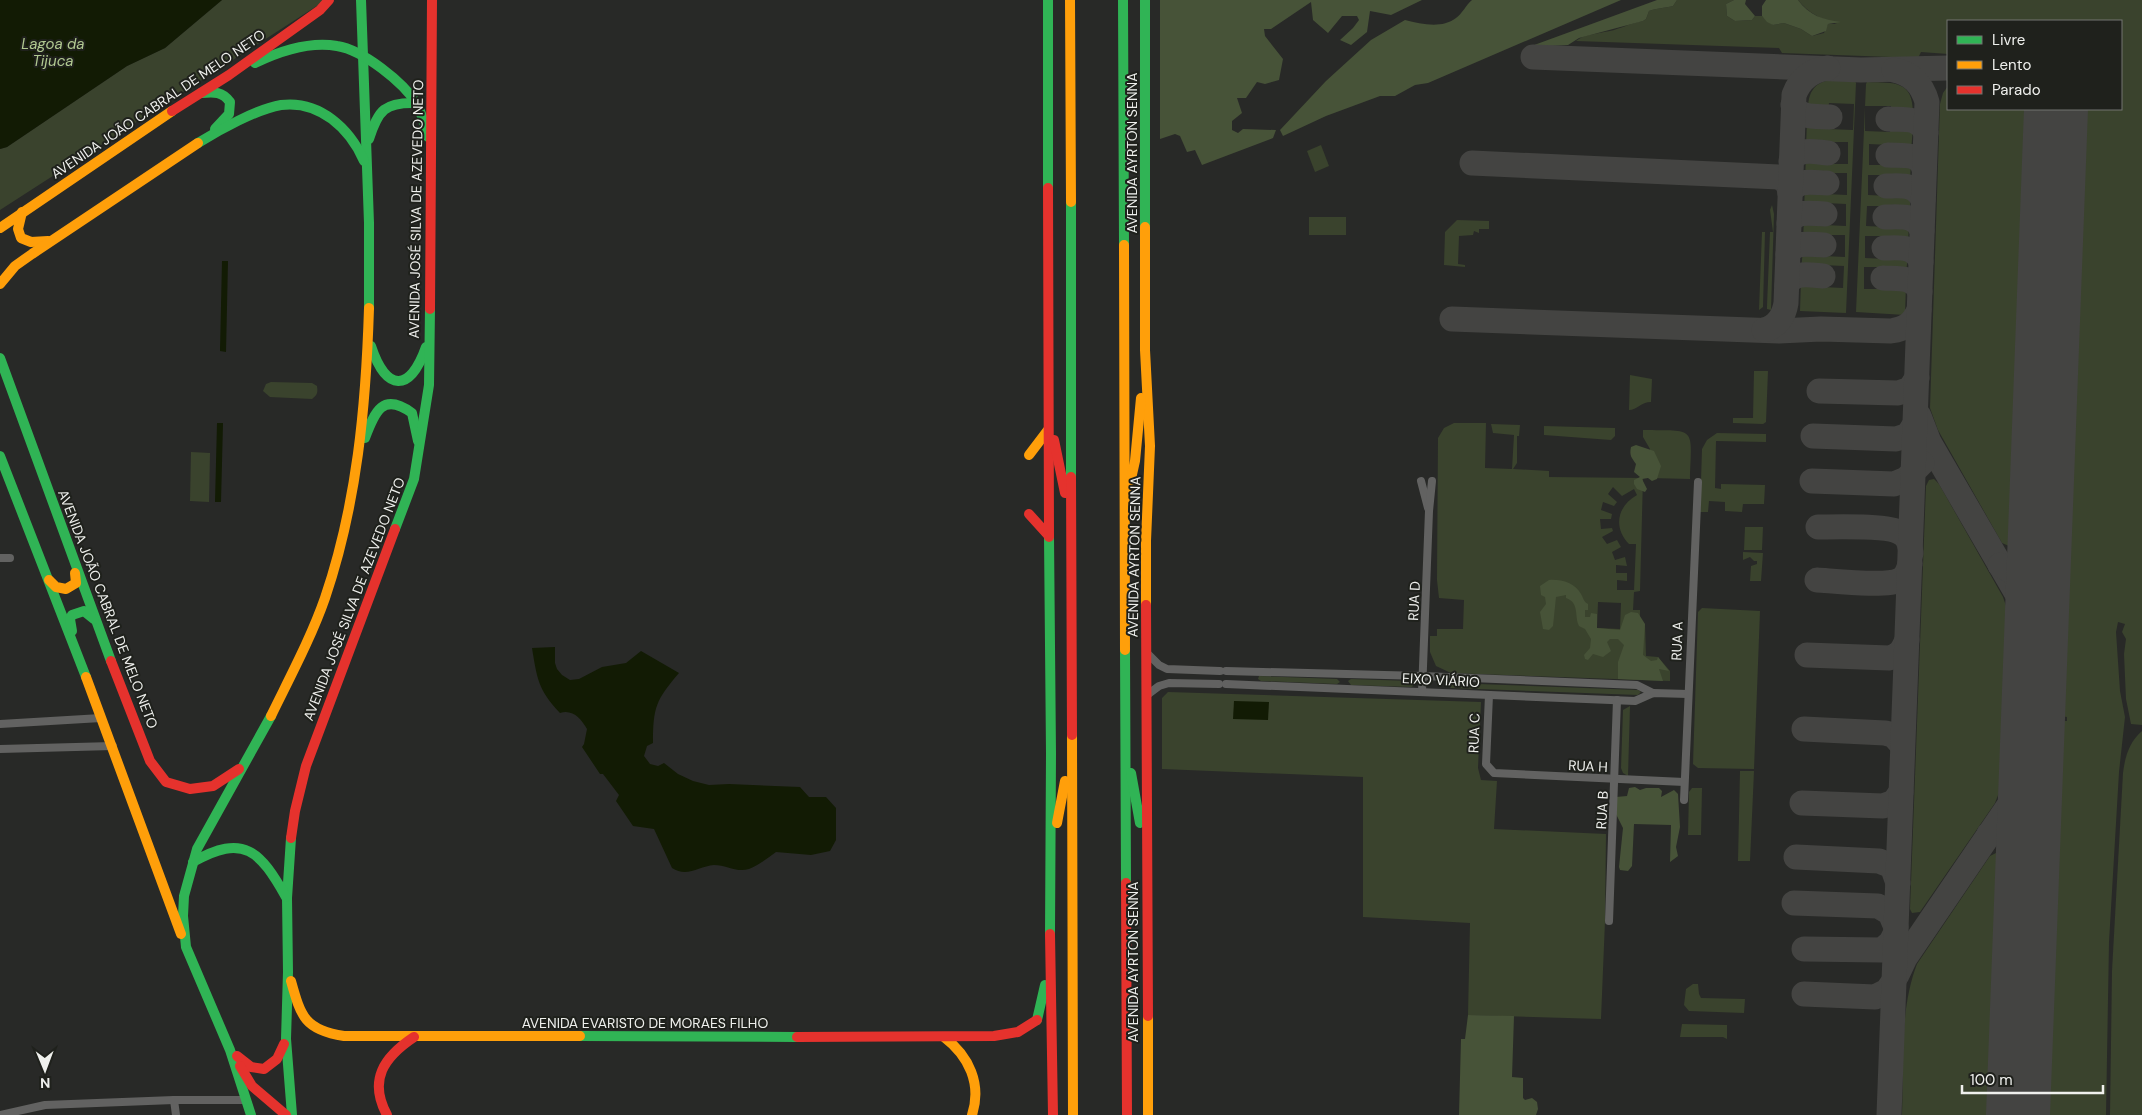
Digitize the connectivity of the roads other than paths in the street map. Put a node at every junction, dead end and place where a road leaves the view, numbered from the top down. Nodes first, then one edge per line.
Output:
1 (329, 0) edge
2 (361, 0) edge
3 (432, 0) edge
4 (1048, 0) edge
5 (1070, 0) edge
6 (1123, 0) edge
7 (1145, 0) edge
8 (363, 56) junction
9 (229, 75) junction
10 (200, 93) junction
11 (416, 103) junction
12 (207, 137) junction
13 (367, 146) junction
14 (431, 148) junction
15 (367, 171) junction
16 (22, 212) junction
17 (0, 228) edge
18 (56, 240) junction
19 (0, 284) edge
20 (429, 338) junction
21 (370, 342) junction
22 (1145, 350) junction
23 (0, 358) edge
24 (1048, 410) junction
25 (1048, 430) junction
26 (419, 449) junction
27 (360, 450) junction
28 (1029, 455) dead end
29 (0, 456) edge
30 (1421, 481) dead end
31 (1432, 481) dead end
32 (1698, 482) dead end
33 (48, 492) junction
34 (1124, 498) junction
35 (1429, 511) junction
36 (1029, 514) dead end
37 (1071, 524) junction
38 (1048, 535) junction
39 (0, 558) edge
40 (10, 558) dead end
41 (48, 579) junction
42 (96, 622) junction
43 (1147, 652) junction
44 (77, 659) junction
45 (1175, 670) junction
46 (1423, 676) junction
47 (1443, 677) junction
48 (1175, 682) junction
49 (1422, 692) junction
50 (1442, 693) junction
51 (1653, 693) junction
52 (1688, 694) junction
53 (1147, 695) junction
54 (1489, 695) junction
55 (1617, 700) junction
56 (101, 718) junction
57 (0, 724) edge
58 (1125, 735) junction
59 (112, 746) junction
60 (0, 749) edge
61 (1071, 750) junction
62 (247, 762) junction
63 (1491, 772) joint
64 (1615, 780) junction
65 (1684, 782) junction
66 (1684, 800) dead end
67 (193, 862) junction
68 (1147, 871) junction
69 (1050, 894) junction
70 (287, 898) junction
71 (1609, 921) dead end
72 (186, 947) junction
73 (1050, 965) junction
74 (288, 972) junction
75 (944, 1036) junction
76 (414, 1037) junction
77 (286, 1039) junction
78 (230, 1050) junction
79 (174, 1100) junction
80 (246, 1100) junction
81 (0, 1115) edge
82 (176, 1115) edge
83 (251, 1115) edge
84 (286, 1115) edge
85 (292, 1115) edge
86 (387, 1115) edge
87 (972, 1115) edge
88 (1053, 1115) edge
89 (1072, 1115) edge
90 (1127, 1115) edge
91 (1148, 1115) edge

1 - 9 main road, AVENIDA JOÃO CABRAL DE MELO NETO
2 - 8 main road, AVENIDA JOSÉ SILVA DE AZEVEDO NETO
3 - 14 main road, AVENIDA JOSÉ SILVA DE AZEVEDO NETO
4 - 24 main road
5 - 37 main road
6 - 34 main road, AVENIDA AYRTON SENNA
7 - 22 main road, AVENIDA AYRTON SENNA
8 - 9 main road
8 - 11 main road
8 - 13 main road, AVENIDA JOSÉ SILVA DE AZEVEDO NETO
9 - 10 main road, AVENIDA JOÃO CABRAL DE MELO NETO
10 - 12 main road
10 - 16 main road, AVENIDA JOÃO CABRAL DE MELO NETO
11 - 13 main road
11 - 14 main road
12 - 15 main road
12 - 18 main road
13 - 15 main road, AVENIDA JOSÉ SILVA DE AZEVEDO NETO
14 - 20 main road, AVENIDA JOSÉ SILVA DE AZEVEDO NETO
15 - 21 main road, AVENIDA JOSÉ SILVA DE AZEVEDO NETO
16 - 17 main road, AVENIDA JOÃO CABRAL DE MELO NETO
16 - 18 main road
18 - 19 main road
20 - 21 main road
20 - 26 main road, AVENIDA JOSÉ SILVA DE AZEVEDO NETO
21 - 27 main road, AVENIDA JOSÉ SILVA DE AZEVEDO NETO
22 - 34 main road
22 - 43 main road, AVENIDA AYRTON SENNA
23 - 33 main road, AVENIDA JOÃO CABRAL DE MELO NETO
24 - 25 main road
24 - 37 main road
25 - 28 main road
25 - 38 main road
26 - 27 main road
26 - 70 main road, AVENIDA JOSÉ SILVA DE AZEVEDO NETO
27 - 62 main road, AVENIDA JOSÉ SILVA DE AZEVEDO NETO
29 - 41 main road
30 - 35 street, RUA D
31 - 35 street, RUA D
32 - 52 street, RUA A
33 - 41 main road
33 - 42 main road, AVENIDA JOÃO CABRAL DE MELO NETO
34 - 58 main road, AVENIDA AYRTON SENNA
35 - 46 street, RUA D
36 - 38 main road
37 - 61 main road
38 - 69 main road
39 - 40 street
41 - 44 main road
42 - 44 main road
42 - 62 main road, AVENIDA JOÃO CABRAL DE MELO NETO
43 - 45 street, EIXO VIÁRIO
43 - 53 main road, AVENIDA AYRTON SENNA
44 - 56 main road
45 - 46 street, EIXO VIÁRIO
45 - 48 street
46 - 47 street, EIXO VIÁRIO
46 - 49 street, RUA D
47 - 50 street
47 - 51 street, EIXO VIÁRIO
48 - 49 street, EIXO VIÁRIO
48 - 53 street, EIXO VIÁRIO
49 - 50 street, EIXO VIÁRIO
50 - 54 street, EIXO VIÁRIO
51 - 52 street, EIXO VIÁRIO
51 - 55 street, EIXO VIÁRIO
52 - 65 street, RUA A
53 - 68 main road, AVENIDA AYRTON SENNA
54 - 55 street, EIXO VIÁRIO
54 - 63 street, RUA C
55 - 64 street, RUA B
56 - 57 street
56 - 59 main road
58 - 68 main road
58 - 90 main road, AVENIDA AYRTON SENNA
59 - 60 street
59 - 72 main road
61 - 69 main road
61 - 89 main road
62 - 67 main road, AVENIDA JOSÉ SILVA DE AZEVEDO NETO
63 - 64 street, RUA H
64 - 65 street, RUA H
64 - 71 street, RUA B
65 - 66 street, RUA A
67 - 70 main road
67 - 72 main road, AVENIDA JOSÉ SILVA DE AZEVEDO NETO
68 - 91 main road, AVENIDA AYRTON SENNA
69 - 73 main road
70 - 74 main road, AVENIDA JOSÉ SILVA DE AZEVEDO NETO
72 - 78 main road, AVENIDA JOSÉ SILVA DE AZEVEDO NETO
73 - 75 main road, AVENIDA EVARISTO DE MORAES FILHO
73 - 88 main road
74 - 76 main road, AVENIDA EVARISTO DE MORAES FILHO
74 - 77 main road, AVENIDA JOSÉ SILVA DE AZEVEDO NETO
75 - 76 main road, AVENIDA EVARISTO DE MORAES FILHO
75 - 87 main road
76 - 86 main road
77 - 78 main road
77 - 85 main road, AVENIDA JOSÉ SILVA DE AZEVEDO NETO
78 - 80 main road
78 - 84 main road
79 - 80 street
79 - 81 street
79 - 82 street
80 - 83 main road

